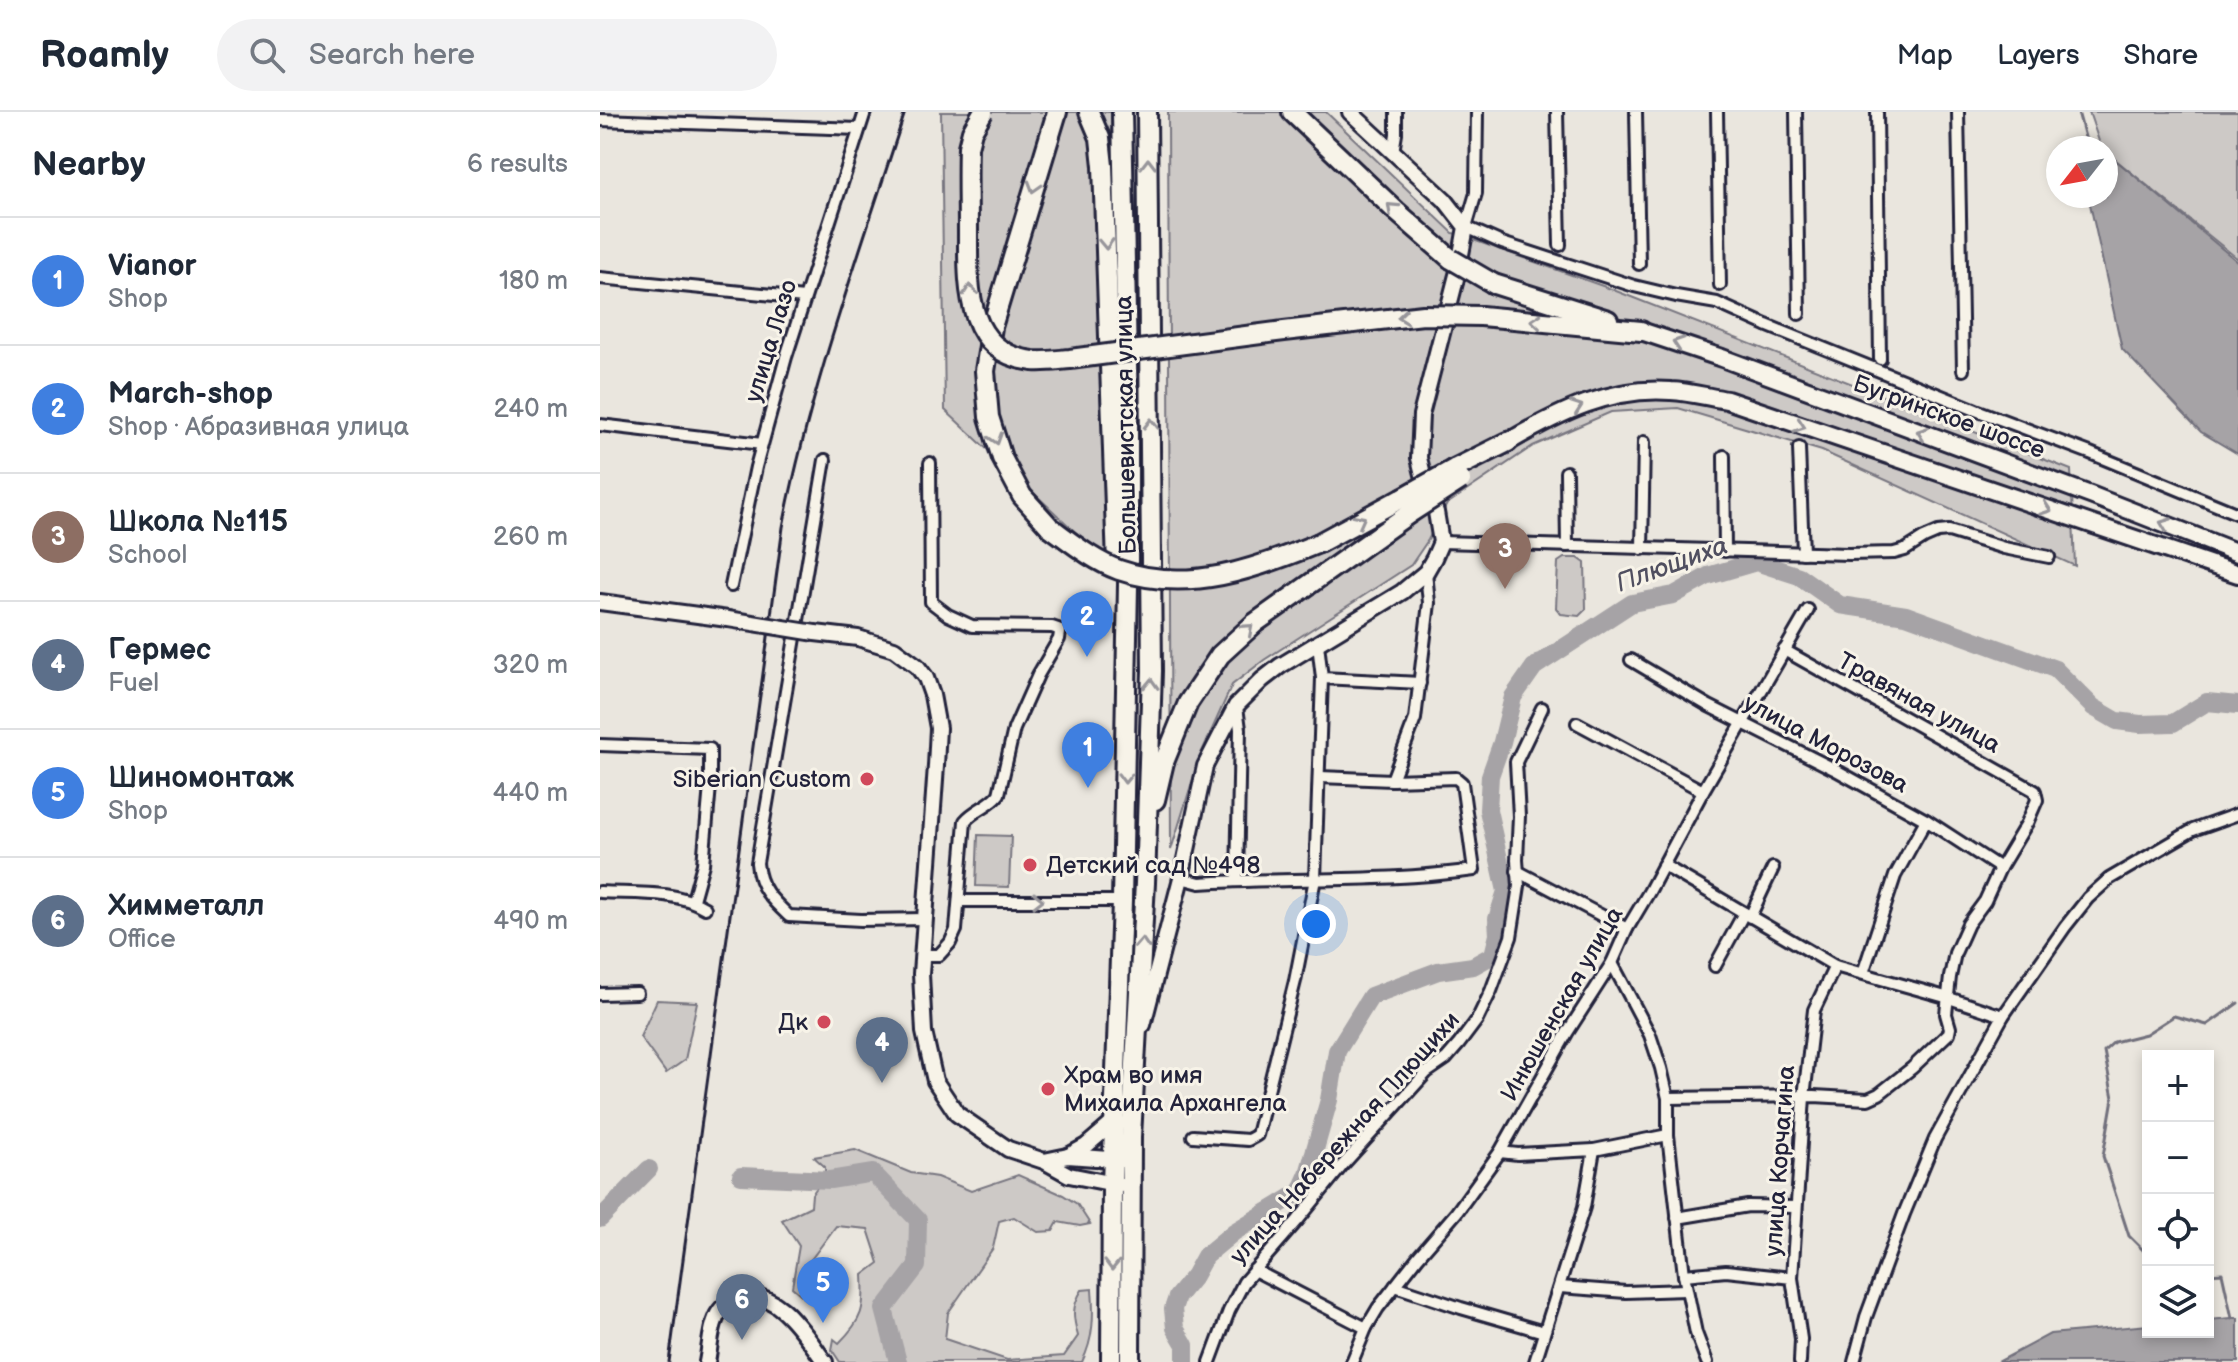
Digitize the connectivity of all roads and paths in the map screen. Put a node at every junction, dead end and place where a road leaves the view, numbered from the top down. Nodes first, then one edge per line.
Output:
1 (865, 112) edge
2 (983, 112) edge
3 (1057, 112) edge
4 (1089, 112) edge
5 (1122, 112) edge
6 (1147, 112) edge
7 (1292, 112) edge
8 (1350, 112) edge
9 (1396, 112) edge
10 (1477, 112) edge
11 (1557, 112) edge
12 (1636, 112) edge
13 (1717, 112) edge
14 (1796, 112) edge
15 (1877, 112) edge
16 (1958, 112) edge
17 (600, 120) edge
18 (859, 129) junction
19 (1393, 152) junction
20 (1466, 227) junction
21 (1560, 245) dead end
22 (1639, 264) dead end
23 (600, 278) edge
24 (1720, 285) dead end
25 (804, 298) junction
26 (1799, 314) dead end
27 (1641, 331) junction
28 (1880, 359) dead end
29 (1963, 370) dead end
30 (600, 425) edge
31 (1508, 442) joint
32 (1644, 442) dead end
33 (762, 444) junction
34 (1799, 448) dead end
35 (1724, 456) dead end
36 (825, 460) dead end
37 (930, 463) dead end
38 (1566, 472) dead end
39 (1406, 506) junction
40 (2238, 514) edge
41 (1441, 542) junction
42 (1567, 546) junction
43 (1642, 549) junction
44 (1725, 551) junction
45 (1803, 553) junction
46 (2238, 553) edge
47 (2049, 557) dead end
48 (1426, 572) junction
49 (2238, 574) edge
50 (731, 586) dead end
51 (600, 602) edge
52 (1808, 610) dead end
53 (1318, 644) junction
54 (1784, 650) junction
55 (1631, 660) dead end
56 (1322, 678) junction
57 (1420, 683) junction
58 (1236, 706) junction
59 (1542, 708) dead end
60 (1577, 723) dead end
61 (1743, 723) junction
62 (1125, 739) junction
63 (600, 745) edge
64 (1320, 777) junction
65 (1392, 780) junction
66 (1703, 791) junction
67 (2238, 814) edge
68 (1926, 820) junction
69 (1145, 846) junction
70 (1663, 865) junction
71 (1773, 868) dead end
72 (2000, 868) junction
73 (1517, 871) junction
74 (1181, 878) junction
75 (1315, 879) junction
76 (1237, 881) junction
77 (600, 892) edge
78 (693, 900) junction
79 (960, 901) junction
80 (1122, 901) junction
81 (705, 908) dead end
82 (1747, 915) junction
83 (925, 919) junction
84 (1627, 929) junction
85 (922, 955) junction
86 (1612, 963) junction
87 (1715, 966) dead end
88 (1835, 966) junction
89 (1863, 973) junction
90 (637, 993) dead end
91 (600, 994) edge
92 (1949, 998) junction
93 (2003, 1016) junction
94 (1136, 1050) junction
95 (1804, 1097) junction
96 (1668, 1098) junction
97 (1115, 1121) junction
98 (1668, 1135) junction
99 (1193, 1136) dead end
100 (1594, 1150) junction
101 (1500, 1152) junction
102 (1068, 1156) junction
103 (1122, 1160) junction
104 (1044, 1161) junction
105 (1089, 1180) junction
106 (1121, 1185) junction
107 (1796, 1207) junction
108 (1112, 1216) junction
109 (1677, 1218) junction
110 (1254, 1270) junction
111 (1684, 1275) junction
112 (1792, 1278) junction
113 (1395, 1286) junction
114 (1560, 1287) junction
115 (1686, 1290) junction
116 (1366, 1328) junction
117 (1544, 1332) junction
118 (707, 1362) edge
119 (825, 1362) edge
120 (1111, 1362) edge
121 (1130, 1362) edge
122 (1210, 1362) edge
123 (1352, 1362) edge
124 (1535, 1362) edge
125 (1707, 1362) edge
126 (1800, 1362) edge
127 (1854, 1362) edge

1 - 18 street, улица Лазо
27 -> 2 highway, bridge
3 -> 39 highway, bridge
4 -> 62 highway
5 - 62 highway, Большевистская улица
69 -> 6 highway, Большевистская улица
27 -> 7 highway, bridge
8 - 19 street
9 - 19 street
10 - 20 street
11 - 21 street
12 - 22 street
13 - 24 street
14 - 26 street
15 - 28 street
16 - 29 street
17 - 18 street
18 - 25 street, улица Лазо
19 - 20 street
20 - 40 street
20 - 41 street
23 - 25 street
25 - 33 street, улица Лазо
46 -> 27 main road, Бугринское шоссе
30 - 33 street
31 - 39 highway, bridge
31 -> 49 main road
32 - 43 street
33 - 50 street, улица Лазо
34 - 45 street
35 - 44 street
36 - 83 street
37 - 79 street
38 - 42 street
69 -> 39 highway
41 - 42 street
41 - 48 street
42 - 43 street
43 - 44 street
44 - 45 street
45 - 47 street
48 - 53 street
48 - 57 street
51 - 83 street, bridge
52 - 54 street, Инюшенская улица
53 - 56 street
53 - 58 street
54 - 61 street, Инюшенская улица
54 - 72 street, Травяная улица
55 - 61 street, улица Морозова
56 - 57 street
56 - 64 street
57 - 65 street
58 - 74 street
58 - 76 street
59 - 73 street, улица Набережная Плющихи
60 - 66 street
61 - 66 street, Инюшенская улица
61 - 68 street, улица Морозова
62 -> 80 highway, Большевистская улица
63 - 78 street
64 - 65 street
64 - 75 street
65 - 75 street
66 - 70 street, Инюшенская улица
67 - 93 street
68 - 72 street, улица Морозова
68 - 89 street
94 -> 69 highway, Большевистская улица
70 - 82 street
70 - 84 street, Инюшенская улица
71 - 82 street
72 - 92 street
73 - 84 street
73 - 110 street, улица Набережная Плющихи
74 - 76 street
74 - 94 street
75 - 76 street
75 - 99 street
77 - 78 street
78 - 81 street
79 -> 80 street
79 - 85 street
80 - 97 highway, Большевистская улица
82 - 87 street
82 - 88 street
83 - 85 street
84 - 86 street, Инюшенская улица
85 - 104 street
86 - 96 street
86 - 101 street, Инюшенская улица
88 - 89 street
88 - 95 street, улица Корчагина
89 - 92 street
90 - 91 street
92 - 93 street
92 - 95 street
93 - 127 street
94 - 103 highway, Большевистская улица
95 - 96 street
95 - 107 street, улица Корчагина
96 - 98 street
97 - 102 street
97 - 103 highway, Большевистская улица
98 - 100 street
98 - 109 street
100 - 101 street
100 - 114 street
101 - 113 street, Инюшенская улица
102 - 103 street
102 - 104 street
103 - 106 highway, Большевистская улица
104 - 105 street
105 - 106 street
105 - 108 street
106 - 108 highway, Большевистская улица
106 - 121 highway, Большевистская улица
107 - 109 street
107 - 112 street, улица Корчагина
108 -> 120 highway, Большевистская улица
109 - 111 street
110 - 116 street
110 - 122 street, улица Набережная Плющихи
111 - 112 street
111 - 115 street
112 - 126 street, улица Корчагина
113 - 116 street, Инюшенская улица
113 - 117 street
114 - 115 street
114 - 117 street
115 - 125 street
116 - 123 street, Инюшенская улица
117 - 124 street
118 - 119 street

